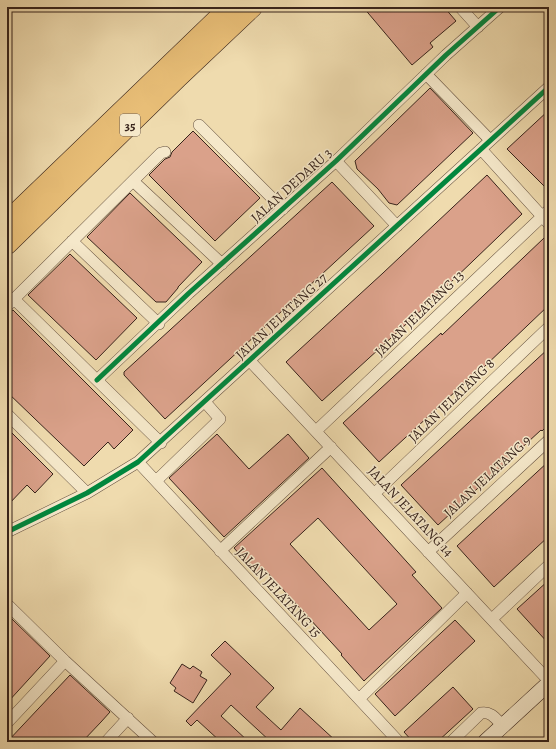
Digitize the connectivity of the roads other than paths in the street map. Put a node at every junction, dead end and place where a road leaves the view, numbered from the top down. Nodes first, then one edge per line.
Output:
1 (228, 7) edge
2 (253, 7) edge
3 (460, 7) edge
4 (500, 7) edge
5 (478, 27) junction
6 (426, 74) junction
7 (549, 87) edge
8 (198, 125) dead end
9 (490, 140) junction
10 (481, 149) junction
11 (165, 152) dead end
12 (336, 161) junction
13 (133, 181) junction
14 (283, 209) junction
15 (547, 217) edge
16 (7, 221) edge
17 (397, 226) junction
18 (72, 241) junction
19 (7, 245) edge
20 (222, 264) junction
21 (10, 303) edge
22 (159, 324) junction
23 (549, 328) edge
24 (250, 361) junction
25 (97, 380) junction
26 (205, 402) junction
27 (7, 414) edge
28 (316, 431) junction
29 (549, 440) edge
30 (161, 443) junction
31 (331, 447) junction
32 (138, 462) junction
33 (156, 481) junction
34 (87, 493) junction
35 (374, 494) junction
36 (7, 532) edge
37 (220, 551) junction
38 (428, 552) junction
39 (549, 565) edge
40 (467, 593) junction
41 (7, 605) edge
42 (492, 619) junction
43 (65, 661) junction
44 (549, 682) edge
45 (359, 699) junction
46 (128, 718) junction
47 (7, 723) edge
48 (502, 725) junction
49 (106, 742) edge
50 (153, 742) edge
51 (399, 742) edge
52 (450, 742) edge
53 (485, 742) edge

1 - 16 highway, 35
2 - 19 highway, 35
3 - 5 street
4 - 5 street, JALAN DEDARU 3
5 - 6 street, JALAN DEDARU 3
6 - 9 street
6 - 12 street, JALAN DEDARU 3
7 - 9 street, JALAN JELATANG 27
8 - 14 street
9 - 10 street, JALAN JELATANG 27
10 - 15 street
10 - 17 street, JALAN JELATANG 27
11 - 13 street
12 - 14 street, JALAN DEDARU 3
12 - 17 street
13 - 18 street
13 - 20 street
14 - 20 street, JALAN DEDARU 3
15 - 28 street, JALAN JELATANG 13
17 - 24 street, JALAN JELATANG 27
18 - 21 street
18 - 22 street
20 - 22 street, JALAN DEDARU 3
21 - 25 street
22 - 25 street, JALAN DEDARU 3
23 - 35 street, JALAN JELATANG 8
24 - 26 street, JALAN JELATANG 27
24 - 28 street, JALAN JELATANG 14
25 - 30 street
26 - 30 street, JALAN JELATANG 27
26 - 33 street
27 - 34 street
28 - 31 street, JALAN JELATANG 14
29 - 38 street, JALAN JELATANG 9
30 - 32 street, JALAN JELATANG 27
31 - 35 street, JALAN JELATANG 14
31 - 37 street
32 - 33 street, JALAN JELATANG 15
32 - 34 street, JALAN JELATANG 27
33 - 37 street, JALAN JELATANG 15
34 - 36 street, JALAN JELATANG 27
35 - 38 street, JALAN JELATANG 14
37 - 45 street, JALAN JELATANG 15
38 - 40 street, JALAN JELATANG 14
39 - 42 street
40 - 42 street, JALAN JELATANG 14
40 - 45 street
41 - 43 street
42 - 44 street, JALAN JELATANG 14
43 - 46 street
43 - 47 street
44 - 48 street
45 - 51 street, JALAN JELATANG 15
46 - 49 street
46 - 50 street
48 - 52 street
48 - 53 street

